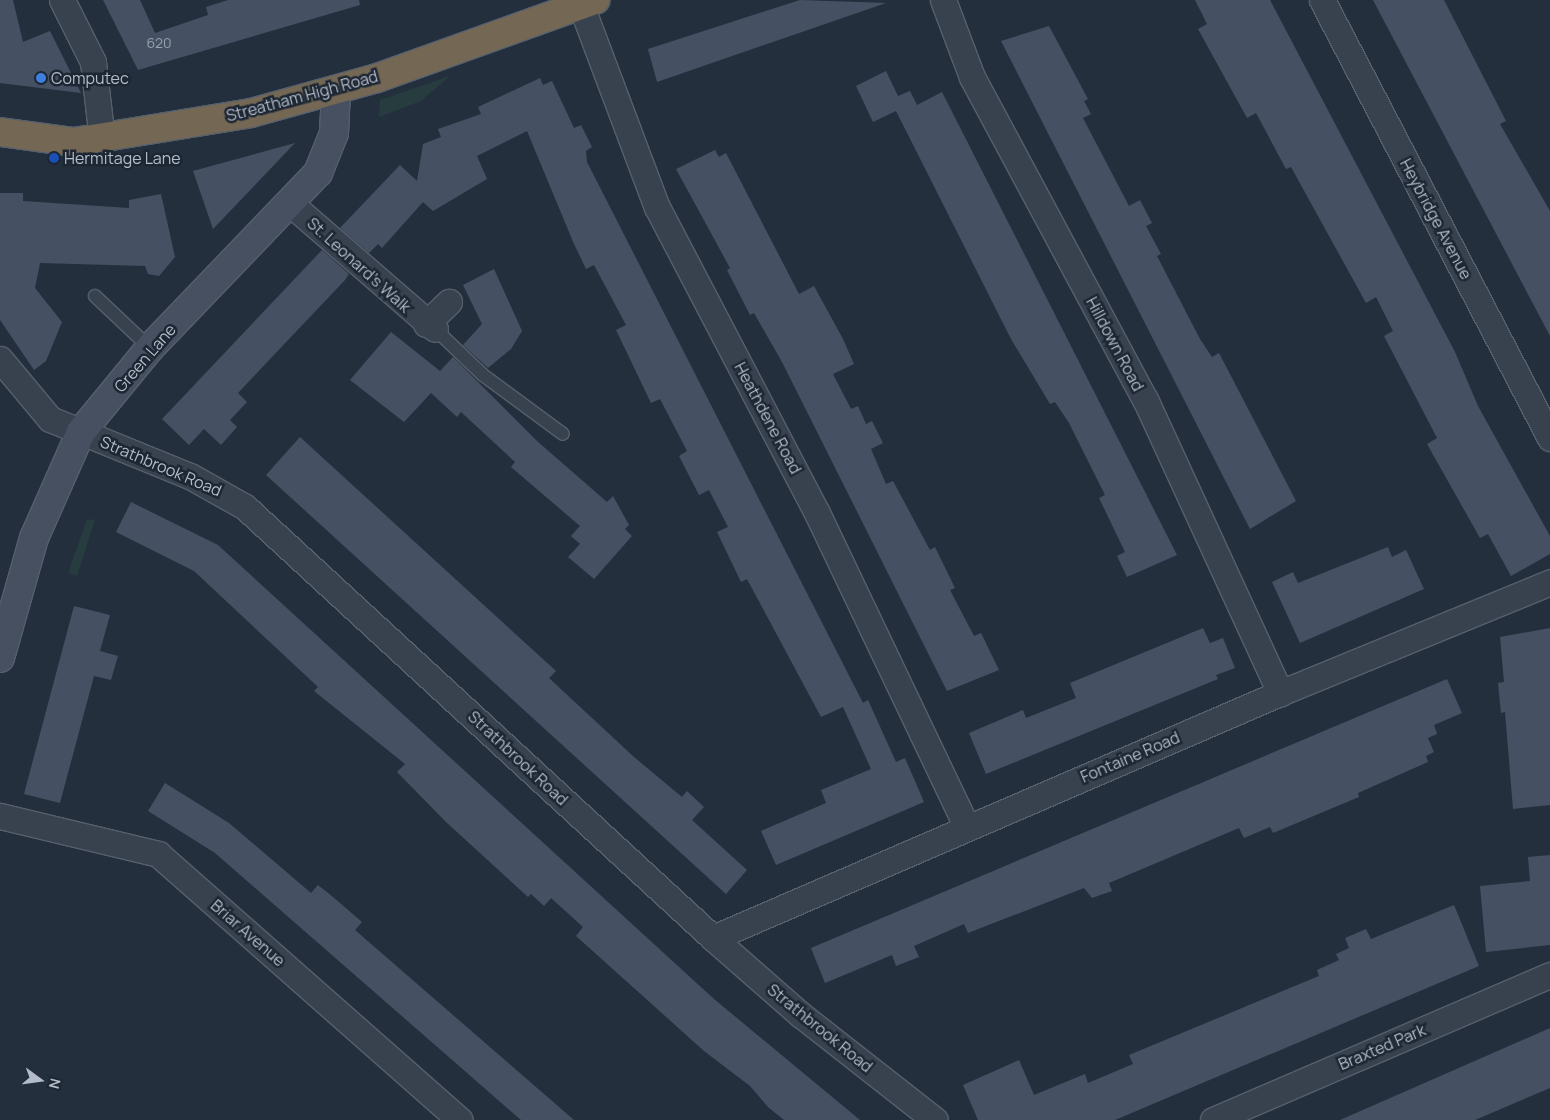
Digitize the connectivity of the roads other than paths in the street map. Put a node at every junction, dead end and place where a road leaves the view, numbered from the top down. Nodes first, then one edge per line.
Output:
1 (62, 0) edge
2 (943, 0) edge
3 (1322, 0) edge
4 (586, 2) edge
5 (336, 90) junction
6 (0, 132) edge
7 (102, 140) junction
8 (292, 205) junction
9 (96, 296) dead end
10 (449, 302) dead end
11 (430, 327) junction
12 (150, 348) junction
13 (0, 359) edge
14 (80, 432) junction
15 (563, 434) dead end
16 (1550, 438) edge
17 (1550, 582) edge
18 (6, 604) edge
19 (0, 658) edge
20 (1280, 693) junction
21 (0, 816) edge
22 (967, 827) junction
23 (713, 938) junction
24 (1550, 975) edge
25 (460, 1120) edge
26 (935, 1120) edge
27 (1213, 1120) edge

1 - 7 street
2 - 20 street, Hilldown Road
3 - 16 street, Heybridge Avenue
4 - 5 highway, Streatham High Road
4 - 22 street, Heathdene Road
5 - 7 highway, Streatham High Road
5 - 8 main road, Green Lane
6 - 7 highway, Streatham High Road
8 - 11 street, St. Leonard's Walk
8 - 12 main road, Green Lane
9 - 12 lane
10 - 11 street, St. Leonard's Walk
11 - 15 lane
12 - 14 main road, Green Lane
13 - 14 street
14 - 18 main road, Green Lane
14 - 23 street, Strathbrook Road
17 - 20 street, Fontaine Road
18 - 19 main road, Green Lane
20 - 22 street, Fontaine Road
21 - 25 street, Briar Avenue
22 - 23 street, Fontaine Road
23 - 26 street, Strathbrook Road
24 - 27 street, Braxted Park

